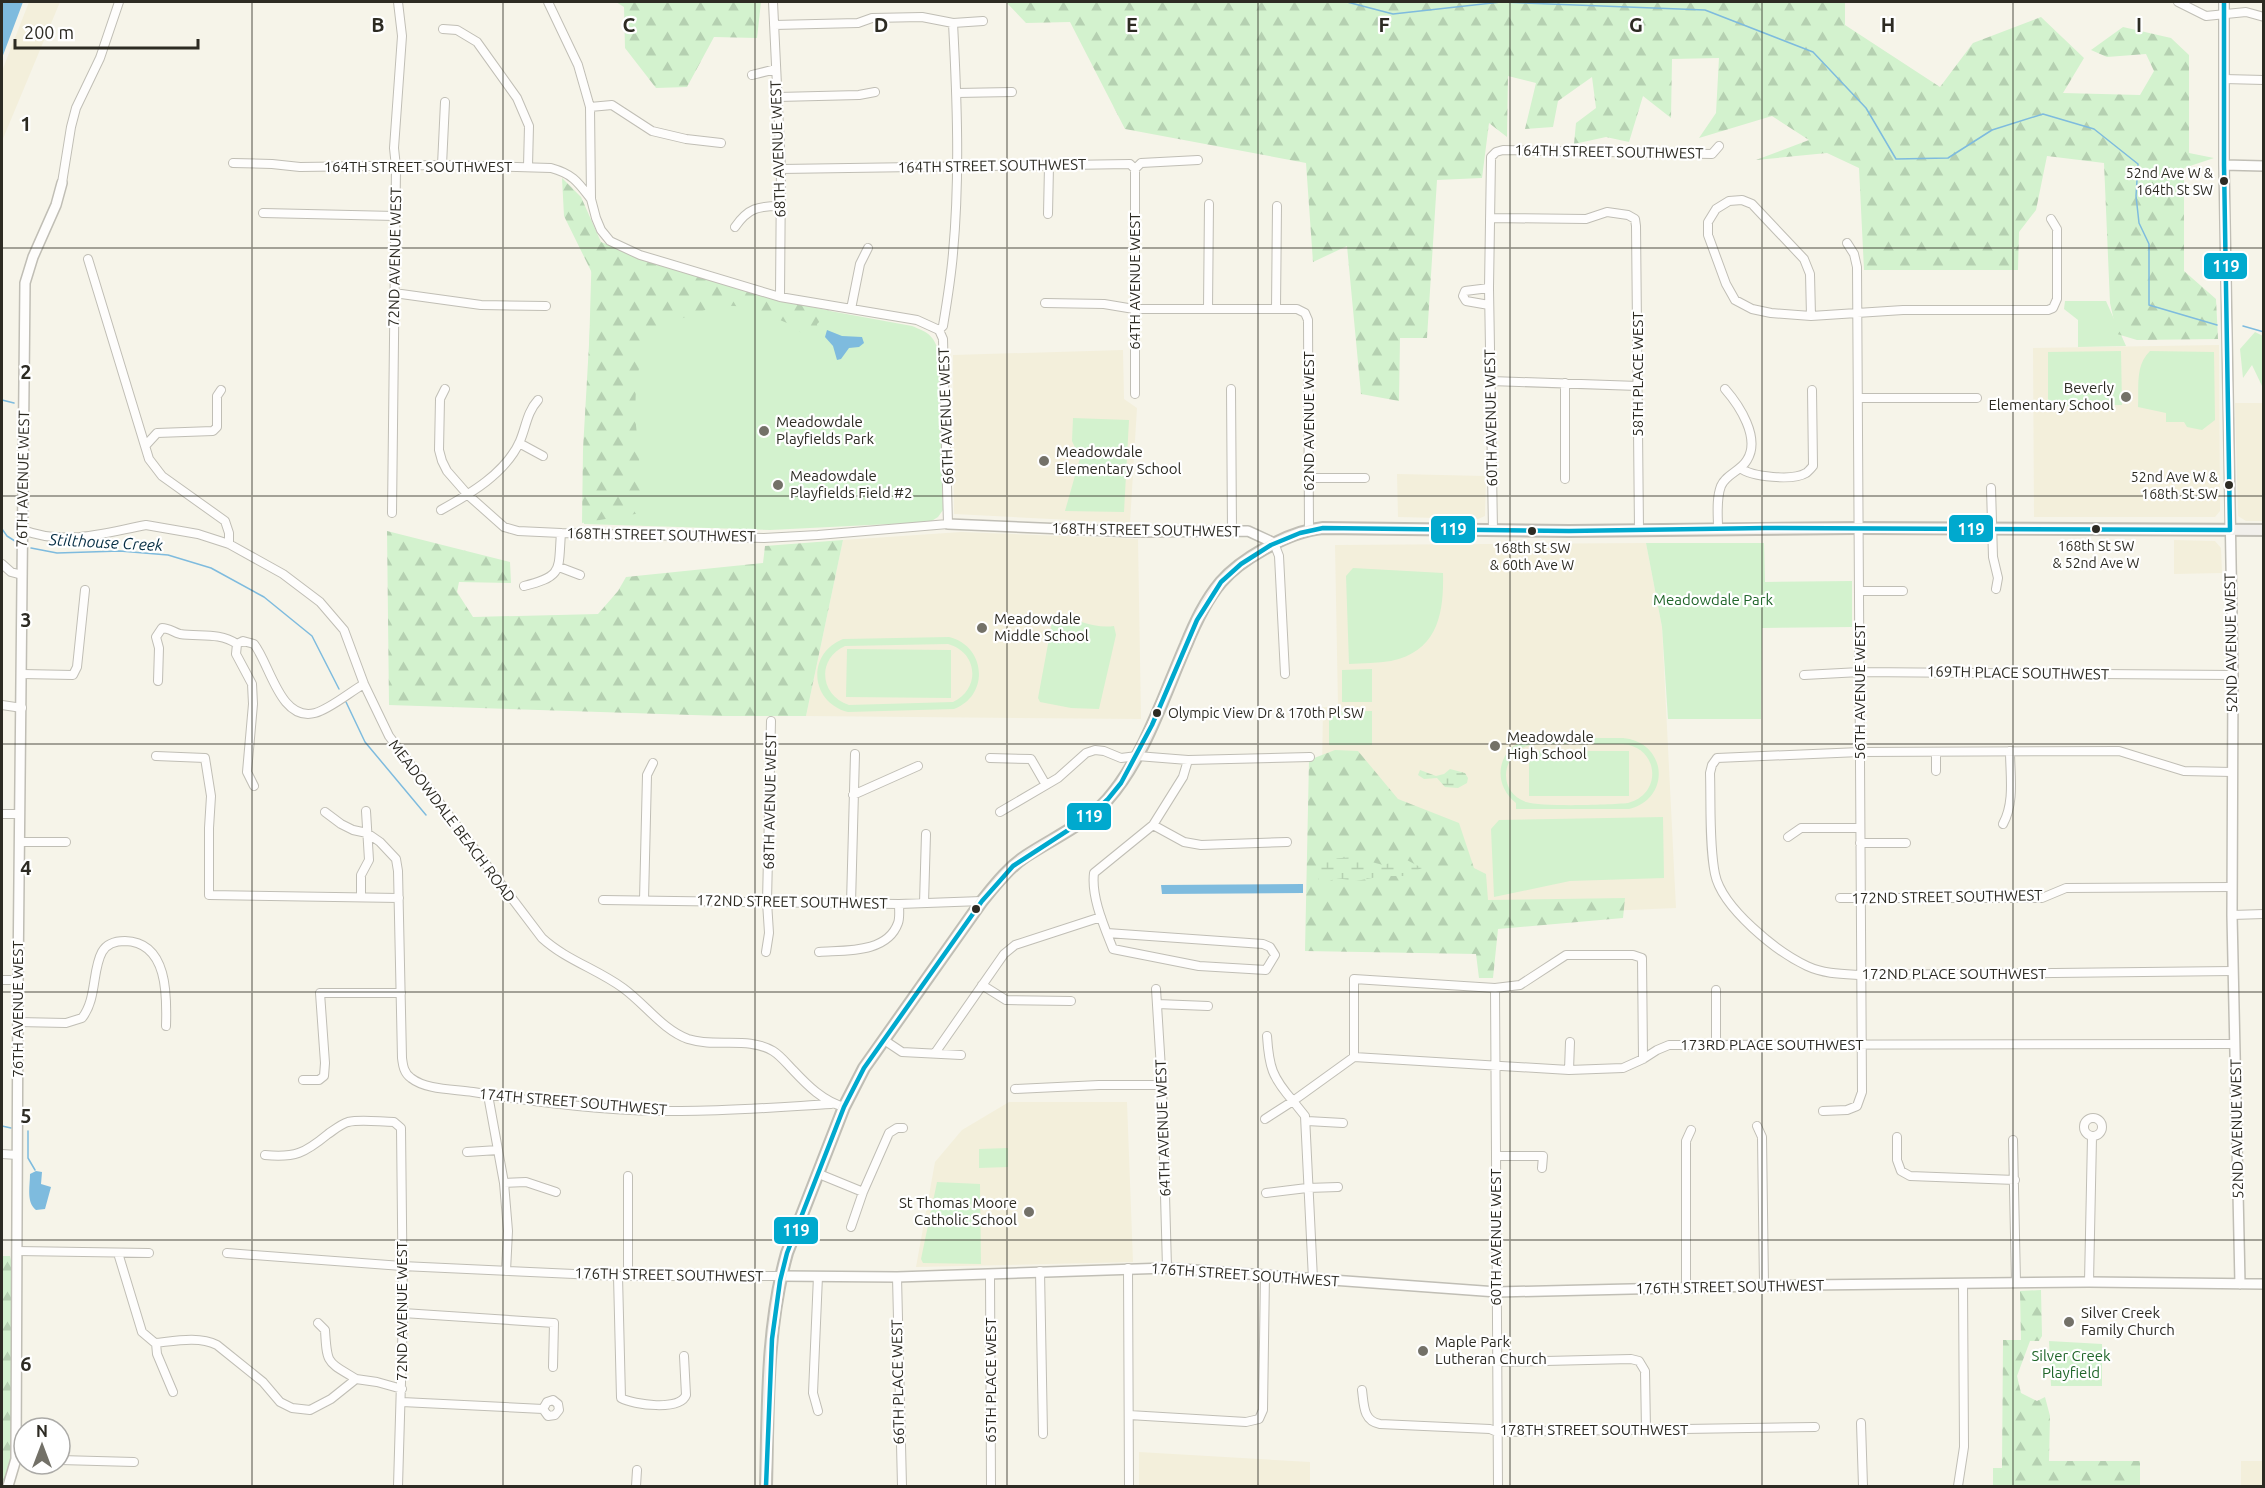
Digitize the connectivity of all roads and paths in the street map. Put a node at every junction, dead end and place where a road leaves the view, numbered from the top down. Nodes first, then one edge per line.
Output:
1 (119, 2) edge
2 (398, 2) edge
3 (548, 2) edge
4 (773, 2) edge
5 (2178, 2) edge
6 (2224, 2) edge
7 (2224, 16) junction
8 (2264, 17) edge
9 (983, 21) dead end
10 (952, 23) junction
11 (774, 25) junction
12 (444, 29) dead end
13 (776, 69) junction
14 (752, 75) dead end
15 (2224, 79) junction
16 (2264, 80) edge
17 (875, 92) dead end
18 (1012, 92) dead end
19 (957, 93) junction
20 (778, 97) junction
21 (445, 102) dead end
22 (590, 107) junction
23 (720, 143) dead end
24 (1719, 146) dead end
25 (1496, 152) joint
26 (1198, 160) dead end
27 (233, 163) dead end
28 (442, 165) junction
29 (2224, 165) junction
30 (528, 166) junction
31 (1049, 166) junction
32 (2264, 166) edge
33 (396, 167) junction
34 (957, 167) junction
35 (1135, 169) junction
36 (781, 170) junction
37 (62, 183) joint
38 (591, 199) junction
39 (1209, 204) dead end
40 (781, 206) junction
41 (1277, 206) dead end
42 (263, 213) dead end
43 (1048, 214) dead end
44 (395, 216) junction
45 (1490, 218) junction
46 (2051, 219) dead end
47 (735, 227) dead end
48 (1847, 243) dead end
49 (868, 248) dead end
50 (88, 259) dead end
51 (1489, 288) junction
52 (394, 293) junction
53 (780, 297) junction
54 (1044, 303) dead end
55 (1489, 305) junction
56 (546, 306) dead end
57 (851, 309) junction
58 (1134, 309) junction
59 (1208, 309) junction
60 (1276, 309) junction
61 (1857, 314) junction
62 (1811, 316) junction
63 (939, 330) junction
64 (1491, 381) junction
65 (1565, 383) junction
66 (1638, 386) junction
67 (445, 389) dead end
68 (1231, 389) dead end
69 (1725, 389) dead end
70 (220, 390) dead end
71 (1812, 390) dead end
72 (1135, 394) dead end
73 (1859, 398) junction
74 (1977, 398) dead end
75 (538, 400) dead end
76 (519, 443) junction
77 (146, 445) junction
78 (543, 456) dead end
79 (1740, 468) junction
80 (1309, 478) junction
81 (1365, 478) dead end
82 (1565, 479) dead end
83 (1991, 488) dead end
84 (468, 495) junction
85 (441, 510) dead end
86 (392, 513) dead end
87 (948, 524) junction
88 (1718, 528) junction
89 (1858, 528) junction
90 (1992, 529) junction
91 (23, 530) junction
92 (1309, 530) junction
93 (1639, 530) junction
94 (2230, 530) junction
95 (2264, 530) edge
96 (1232, 531) junction
97 (1492, 531) junction
98 (561, 533) junction
99 (1274, 543) junction
100 (229, 544) junction
101 (2, 564) edge
102 (559, 567) junction
103 (22, 575) junction
104 (580, 575) dead end
105 (524, 586) dead end
106 (1996, 589) dead end
107 (85, 590) dead end
108 (1859, 591) junction
109 (1903, 591) dead end
110 (237, 644) junction
111 (1860, 672) junction
112 (22, 674) junction
113 (1285, 674) dead end
114 (1804, 675) dead end
115 (2233, 675) junction
116 (158, 681) dead end
117 (364, 684) junction
118 (2, 705) edge
119 (22, 708) junction
120 (771, 721) dead end
121 (2010, 751) junction
122 (1860, 752) junction
123 (1936, 752) junction
124 (855, 754) dead end
125 (156, 756) dead end
126 (1137, 756) junction
127 (990, 758) dead end
128 (1310, 758) dead end
129 (1188, 760) junction
130 (653, 763) dead end
131 (918, 766) dead end
132 (1936, 771) dead end
133 (2232, 772) junction
134 (1046, 785) junction
135 (254, 786) dead end
136 (853, 795) junction
137 (366, 811) dead end
138 (325, 812) dead end
139 (1000, 812) dead end
140 (2, 814) edge
141 (21, 814) junction
142 (2003, 824) dead end
143 (1153, 825) junction
144 (1860, 828) junction
145 (367, 833) junction
146 (926, 834) dead end
147 (1788, 837) dead end
148 (20, 842) junction
149 (66, 842) dead end
150 (1287, 842) dead end
151 (1860, 843) junction
152 (1906, 843) dead end
153 (2232, 887) junction
154 (361, 897) junction
155 (399, 898) junction
156 (1840, 898) dead end
157 (1860, 898) junction
158 (603, 900) dead end
159 (644, 900) junction
160 (982, 901) junction
161 (768, 902) junction
162 (851, 903) junction
163 (924, 903) junction
164 (899, 904) junction
165 (2264, 914) edge
166 (2232, 915) junction
167 (1101, 917) junction
168 (1107, 933) junction
169 (766, 952) dead end
170 (819, 952) dead end
171 (2233, 971) junction
172 (1861, 975) junction
173 (2, 980) edge
174 (18, 980) junction
175 (982, 985) junction
176 (1156, 988) dead end
177 (1495, 988) junction
178 (1716, 990) dead end
179 (401, 993) junction
180 (1071, 1001) dead end
181 (1157, 1004) junction
182 (1208, 1006) dead end
183 (18, 1022) junction
184 (166, 1026) dead end
185 (1267, 1036) dead end
186 (884, 1040) junction
187 (1570, 1042) dead end
188 (2235, 1044) junction
189 (1716, 1045) junction
190 (1862, 1045) junction
191 (935, 1053) junction
192 (961, 1054) dead end
193 (1354, 1057) junction
194 (1643, 1059) junction
195 (1495, 1066) junction
196 (1569, 1070) junction
197 (303, 1080) dead end
198 (1162, 1085) junction
199 (1015, 1089) dead end
200 (488, 1095) junction
201 (1293, 1101) junction
202 (831, 1104) junction
203 (844, 1107) junction
204 (1823, 1111) dead end
205 (1265, 1119) dead end
206 (1307, 1121) junction
207 (1343, 1123) dead end
208 (1757, 1126) dead end
209 (903, 1128) dead end
210 (1691, 1130) dead end
211 (1897, 1137) dead end
212 (2092, 1137) dead end
213 (2013, 1140) dead end
214 (498, 1150) junction
215 (466, 1152) dead end
216 (2, 1154) edge
217 (17, 1155) junction
218 (265, 1155) dead end
219 (1496, 1156) junction
220 (1542, 1168) dead end
221 (819, 1174) junction
222 (628, 1176) dead end
223 (2015, 1180) junction
224 (504, 1183) junction
225 (1338, 1187) dead end
226 (1307, 1188) junction
227 (556, 1192) dead end
228 (863, 1192) junction
229 (1266, 1193) dead end
230 (851, 1227) dead end
231 (17, 1251) junction
232 (149, 1252) dead end
233 (118, 1253) junction
234 (227, 1253) dead end
235 (402, 1266) junction
236 (1128, 1268) junction
237 (1167, 1268) junction
238 (506, 1271) junction
239 (1041, 1271) junction
240 (990, 1274) junction
241 (1265, 1274) junction
242 (618, 1276) junction
243 (628, 1276) junction
244 (781, 1276) junction
245 (818, 1276) junction
246 (897, 1276) junction
247 (1313, 1279) junction
248 (2089, 1282) junction
249 (1963, 1283) junction
250 (2016, 1283) junction
251 (2240, 1284) junction
252 (2264, 1284) edge
253 (1764, 1286) junction
254 (1686, 1287) junction
255 (1497, 1292) junction
256 (403, 1313) junction
257 (318, 1323) dead end
258 (156, 1343) junction
259 (684, 1356) dead end
260 (1496, 1362) junction
261 (553, 1367) dead end
262 (356, 1379) junction
263 (402, 1389) junction
264 (1362, 1390) dead end
265 (173, 1392) dead end
266 (402, 1402) junction
267 (543, 1409) dead end
268 (818, 1411) dead end
269 (1129, 1415) junction
270 (19, 1416) edge
271 (1861, 1423) dead end
272 (1815, 1427) dead end
273 (1646, 1430) junction
274 (1497, 1432) junction
275 (1043, 1434) dead end
276 (72, 1460) edge
277 (134, 1462) dead end
278 (637, 1470) dead end
279 (398, 1486) edge
280 (636, 1486) edge
281 (766, 1486) edge
282 (902, 1486) edge
283 (991, 1486) edge
284 (1129, 1486) edge
285 (1498, 1486) edge
286 (1863, 1486) edge
287 (1958, 1486) edge

1 - 37 street
2 - 33 street, 72ND AVENUE WEST
3 - 22 street
4 - 11 street, 68TH AVENUE WEST
5 - 7 street
6 - 7 street, 52ND AVENUE WEST
7 - 8 street
7 - 15 street, 52ND AVENUE WEST
9 - 10 street
10 - 11 street
10 - 19 street, 66TH AVENUE WEST
11 - 13 street, 68TH AVENUE WEST
12 - 30 street
13 - 14 street
13 - 20 street, 68TH AVENUE WEST
15 - 16 street
15 - 29 street, 52ND AVENUE WEST
17 - 20 street
18 - 19 street
19 - 34 street, 66TH AVENUE WEST
20 - 36 street, 68TH AVENUE WEST
21 - 28 street
22 - 23 street
22 - 38 street
24 - 25 street, 164TH STREET SOUTHWEST
25 - 45 street, 60TH AVENUE WEST
26 - 35 street, 164TH STREET SOUTHWEST
27 - 33 street, 164TH STREET SOUTHWEST
28 - 30 street, 164TH STREET SOUTHWEST
28 - 33 street, 164TH STREET SOUTHWEST
29 - 32 street
29 - 94 street, 52ND AVENUE WEST
30 - 38 street, 164TH STREET SOUTHWEST
31 - 34 street, 164TH STREET SOUTHWEST
31 - 35 street, 164TH STREET SOUTHWEST
31 - 43 street
33 - 44 street, 72ND AVENUE WEST
34 - 36 street, 164TH STREET SOUTHWEST
34 - 63 street, 66TH AVENUE WEST
35 - 58 street, 64TH AVENUE WEST
36 - 40 street, 68TH AVENUE WEST
37 - 91 street, 76TH AVENUE WEST
38 - 53 street
39 - 59 street
40 - 47 street
40 - 53 street, 68TH AVENUE WEST
41 - 60 street
42 - 44 street
44 - 52 street, 72ND AVENUE WEST
45 - 51 street, 60TH AVENUE WEST
45 - 66 street, 58TH PLACE WEST
46 - 61 street
48 - 61 street, 56TH AVENUE WEST
49 - 57 street
50 - 77 street
51 - 55 street, 60TH AVENUE WEST
51 - 55 street
52 - 56 street
52 - 86 street, 72ND AVENUE WEST
53 - 57 street
54 - 58 street
55 - 64 street, 60TH AVENUE WEST
57 - 63 street
58 - 59 street
58 - 72 street, 64TH AVENUE WEST
59 - 60 street
60 - 80 street, 62ND AVENUE WEST
61 - 62 street
61 - 73 street, 56TH AVENUE WEST
62 - 62 street
63 - 87 street, 66TH AVENUE WEST
64 - 65 street
64 - 97 street, 60TH AVENUE WEST
65 - 66 street
65 - 82 street
66 - 93 street, 58TH PLACE WEST
67 - 84 street, 168TH STREET SOUTHWEST
68 - 96 street
69 - 79 street
70 - 77 street
71 - 79 street
73 - 74 street
73 - 89 street, 56TH AVENUE WEST
75 - 76 street
76 - 78 street
76 - 84 street
77 - 100 street
79 - 88 street
80 - 81 street
80 - 92 street, 62ND AVENUE WEST
83 - 90 street
84 - 85 street
84 - 98 street, 168TH STREET SOUTHWEST
87 - 96 street, 168TH STREET SOUTHWEST
87 - 98 street, 168TH STREET SOUTHWEST
88 - 89 main road
88 - 93 main road
89 - 90 main road
89 - 108 street, 56TH AVENUE WEST
90 - 94 main road
90 - 106 street
91 - 100 street, MEADOWDALE BEACH ROAD
91 - 103 street, 76TH AVENUE WEST
92 - 97 main road
92 - 99 main road
93 - 97 main road
94 - 95 main road
94 - 115 street, 52ND AVENUE WEST
96 - 99 street, 168TH STREET SOUTHWEST
98 - 102 street
99 - 113 street
99 - 126 main road
100 - 117 street, MEADOWDALE BEACH ROAD
101 - 103 street
102 - 104 street
102 - 105 street
103 - 112 street, 76TH AVENUE WEST
107 - 112 street
108 - 109 street
108 - 111 street, 56TH AVENUE WEST
110 - 116 street
110 - 117 street
110 - 135 street
111 - 114 street, 169TH PLACE SOUTHWEST
111 - 115 street, 169TH PLACE SOUTHWEST
111 - 122 street, 56TH AVENUE WEST
112 - 119 street, 76TH AVENUE WEST
115 - 133 street, 52ND AVENUE WEST
117 - 202 street, MEADOWDALE BEACH ROAD
118 - 119 street
119 - 141 street, 76TH AVENUE WEST
120 - 161 street, 68TH AVENUE WEST
121 - 123 street
121 - 133 street
121 - 142 street
122 - 123 street
122 - 144 street, 56TH AVENUE WEST
122 - 172 street, 172ND PLACE SOUTHWEST
123 - 132 street
124 - 136 street
125 - 154 street
126 - 129 street
126 - 134 street
126 - 160 main road
127 - 134 street
128 - 129 street
129 - 143 street
130 - 159 street
131 - 136 street
133 - 153 street, 52ND AVENUE WEST
134 - 139 street
136 - 162 street
137 - 145 street
138 - 145 street
140 - 141 street
141 - 148 street, 76TH AVENUE WEST
143 - 150 street
143 - 167 street
144 - 147 street
144 - 151 street, 56TH AVENUE WEST
145 - 154 street
145 - 155 street
146 - 163 street
148 - 149 street
148 - 174 street, 76TH AVENUE WEST
151 - 152 street
151 - 157 street, 56TH AVENUE WEST
153 - 157 street, 172ND STREET SOUTHWEST
153 - 166 street, 52ND AVENUE WEST
154 - 155 street
155 - 179 street
156 - 157 street, 172ND STREET SOUTHWEST
157 - 172 street, 56TH AVENUE WEST
158 - 159 street, 172ND STREET SOUTHWEST
159 - 161 street, 172ND STREET SOUTHWEST
160 - 163 street, 172ND STREET SOUTHWEST
160 - 186 main road
161 - 162 street, 172ND STREET SOUTHWEST
161 - 169 street, 68TH AVENUE WEST
162 - 164 street, 172ND STREET SOUTHWEST
163 - 164 street, 172ND STREET SOUTHWEST
164 - 170 street
165 - 166 street
166 - 171 street, 52ND AVENUE WEST
167 - 168 street
167 - 175 street
168 - 168 street
171 - 172 street, 172ND PLACE SOUTHWEST
171 - 188 street, 52ND AVENUE WEST
172 - 190 street, 56TH AVENUE WEST
173 - 174 street
174 - 183 street, 76TH AVENUE WEST
175 - 180 street
175 - 191 street
176 - 181 street, 64TH AVENUE WEST
177 - 193 street
177 - 194 street
177 - 195 street, 60TH AVENUE WEST
178 - 189 street
179 - 197 street
179 - 200 street, 174TH STREET SOUTHWEST
181 - 182 street
181 - 198 street, 64TH AVENUE WEST
183 - 184 street
183 - 217 street, 76TH AVENUE WEST
185 - 201 street
186 - 191 street
186 - 203 main road
187 - 196 street
188 - 190 street, 173RD PLACE SOUTHWEST
188 - 251 street, 52ND AVENUE WEST
189 - 190 street, 173RD PLACE SOUTHWEST
189 - 194 street, 173RD PLACE SOUTHWEST
190 - 204 street, 56TH AVENUE WEST
191 - 192 street
193 - 195 street, 173RD PLACE SOUTHWEST
193 - 201 street
194 - 196 street, 173RD PLACE SOUTHWEST
195 - 196 street, 173RD PLACE SOUTHWEST
195 - 219 street, 60TH AVENUE WEST
198 - 199 street
198 - 237 street, 64TH AVENUE WEST
200 - 202 street, 174TH STREET SOUTHWEST
200 - 214 street
201 - 205 street
201 - 206 street
202 - 203 street, MEADOWDALE BEACH ROAD
203 - 221 main road
206 - 207 street
206 - 226 street
208 - 253 street
209 - 228 street
210 - 254 street
211 - 223 street
212 - 248 street
213 - 223 street
214 - 215 street
214 - 224 street
216 - 217 street
217 - 231 street, 76TH AVENUE WEST
218 - 235 street, 72ND AVENUE WEST
219 - 220 street
219 - 255 street, 60TH AVENUE WEST
221 - 228 street
221 - 244 main road
222 - 243 street
223 - 250 street
224 - 227 street
224 - 238 street
225 - 226 street
226 - 229 street
226 - 247 street
228 - 230 street
231 - 233 street
231 - 270 street, 76TH AVENUE WEST
232 - 233 street
233 - 258 street
234 - 235 street, 176TH STREET SOUTHWEST
235 - 238 street, 176TH STREET SOUTHWEST
235 - 256 street, 72ND AVENUE WEST
236 - 237 street, 176TH STREET SOUTHWEST
236 - 239 street, 176TH STREET SOUTHWEST
236 - 269 street
237 - 241 street, 176TH STREET SOUTHWEST
238 - 242 street, 176TH STREET SOUTHWEST
239 - 240 street, 176TH STREET SOUTHWEST
239 - 275 street
240 - 246 street, 176TH STREET SOUTHWEST
240 - 283 street, 65TH PLACE WEST
241 - 247 street, 176TH STREET SOUTHWEST
241 - 269 street
242 - 243 street, 176TH STREET SOUTHWEST
242 - 259 street
243 - 244 street, 176TH STREET SOUTHWEST
244 - 245 street, 176TH STREET SOUTHWEST
244 - 281 main road
245 - 246 street, 176TH STREET SOUTHWEST
245 - 268 street
246 - 282 street, 66TH PLACE WEST
247 - 255 street, 176TH STREET SOUTHWEST
248 - 250 street, 176TH STREET SOUTHWEST
248 - 251 street, 176TH STREET SOUTHWEST
249 - 250 street, 176TH STREET SOUTHWEST
249 - 253 street, 176TH STREET SOUTHWEST
249 - 287 street
251 - 252 street, 176TH STREET SOUTHWEST
253 - 254 street, 176TH STREET SOUTHWEST
254 - 255 street, 176TH STREET SOUTHWEST
255 - 260 street, 60TH AVENUE WEST
256 - 261 street
256 - 263 street, 72ND AVENUE WEST
257 - 262 street
258 - 262 street
258 - 265 street
260 - 273 street
260 - 274 street, 60TH AVENUE WEST
262 - 263 street
263 - 266 street, 72ND AVENUE WEST
264 - 274 street, 178TH STREET SOUTHWEST
266 - 267 street
266 - 279 street, 72ND AVENUE WEST
269 - 284 street
271 - 286 street
272 - 273 street, 178TH STREET SOUTHWEST
273 - 274 street, 178TH STREET SOUTHWEST
274 - 285 street, 60TH AVENUE WEST
276 - 277 street
278 - 280 street

